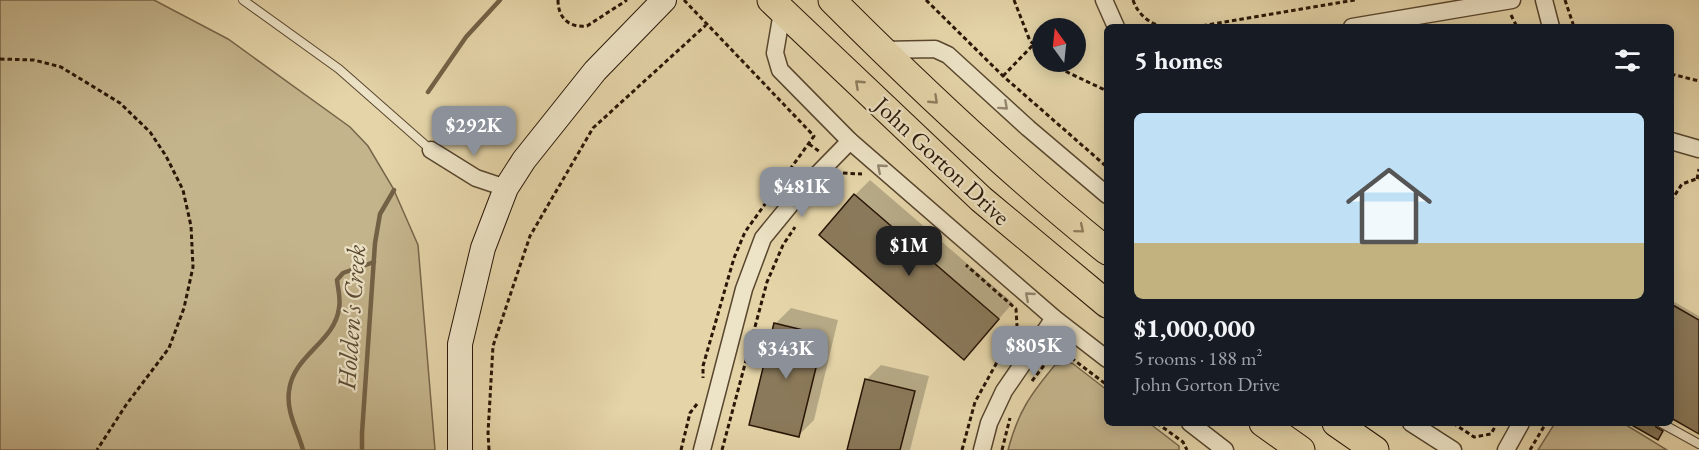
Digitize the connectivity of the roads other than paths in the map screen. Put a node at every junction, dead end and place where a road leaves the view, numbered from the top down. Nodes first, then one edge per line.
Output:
1 (243, 0) edge
2 (664, 0) edge
3 (832, 0) edge
4 (1104, 0) edge
5 (1544, 0) edge
6 (777, 6) edge
7 (1512, 8) edge
8 (1115, 24) edge
9 (1377, 24) edge
10 (1550, 24) edge
11 (882, 50) junction
12 (850, 141) junction
13 (1674, 144) edge
14 (1699, 149) edge
15 (431, 150) joint
16 (506, 188) junction
17 (1104, 192) edge
18 (1104, 248) edge
19 (1104, 302) edge
20 (1054, 318) junction
21 (1104, 356) edge
22 (1195, 426) edge
23 (1267, 426) edge
24 (1340, 426) edge
25 (1416, 426) edge
26 (1519, 426) edge
27 (1666, 426) edge
28 (1699, 444) edge
29 (460, 450) edge
30 (702, 450) edge
31 (982, 450) edge
32 (1226, 450) edge
33 (1301, 450) edge
34 (1375, 450) edge
35 (1453, 450) edge
36 (1506, 450) edge

1 - 15 lane
2 - 16 street
3 - 11 main road, John Gorton Drive
4 - 8 street
5 - 10 street
6 - 12 street, John Gorton Drive
19 -> 6 main road, John Gorton Drive
7 - 9 street
11 -> 17 street
11 -> 18 main road, John Gorton Drive
20 -> 12 street, John Gorton Drive
12 - 30 street
13 - 14 street
15 - 16 street
16 - 29 street
20 - 21 street, John Gorton Drive
20 - 31 street
22 - 32 street
23 - 33 main road
24 - 34 main road
25 - 35 street
26 - 36 street
27 - 28 lane

